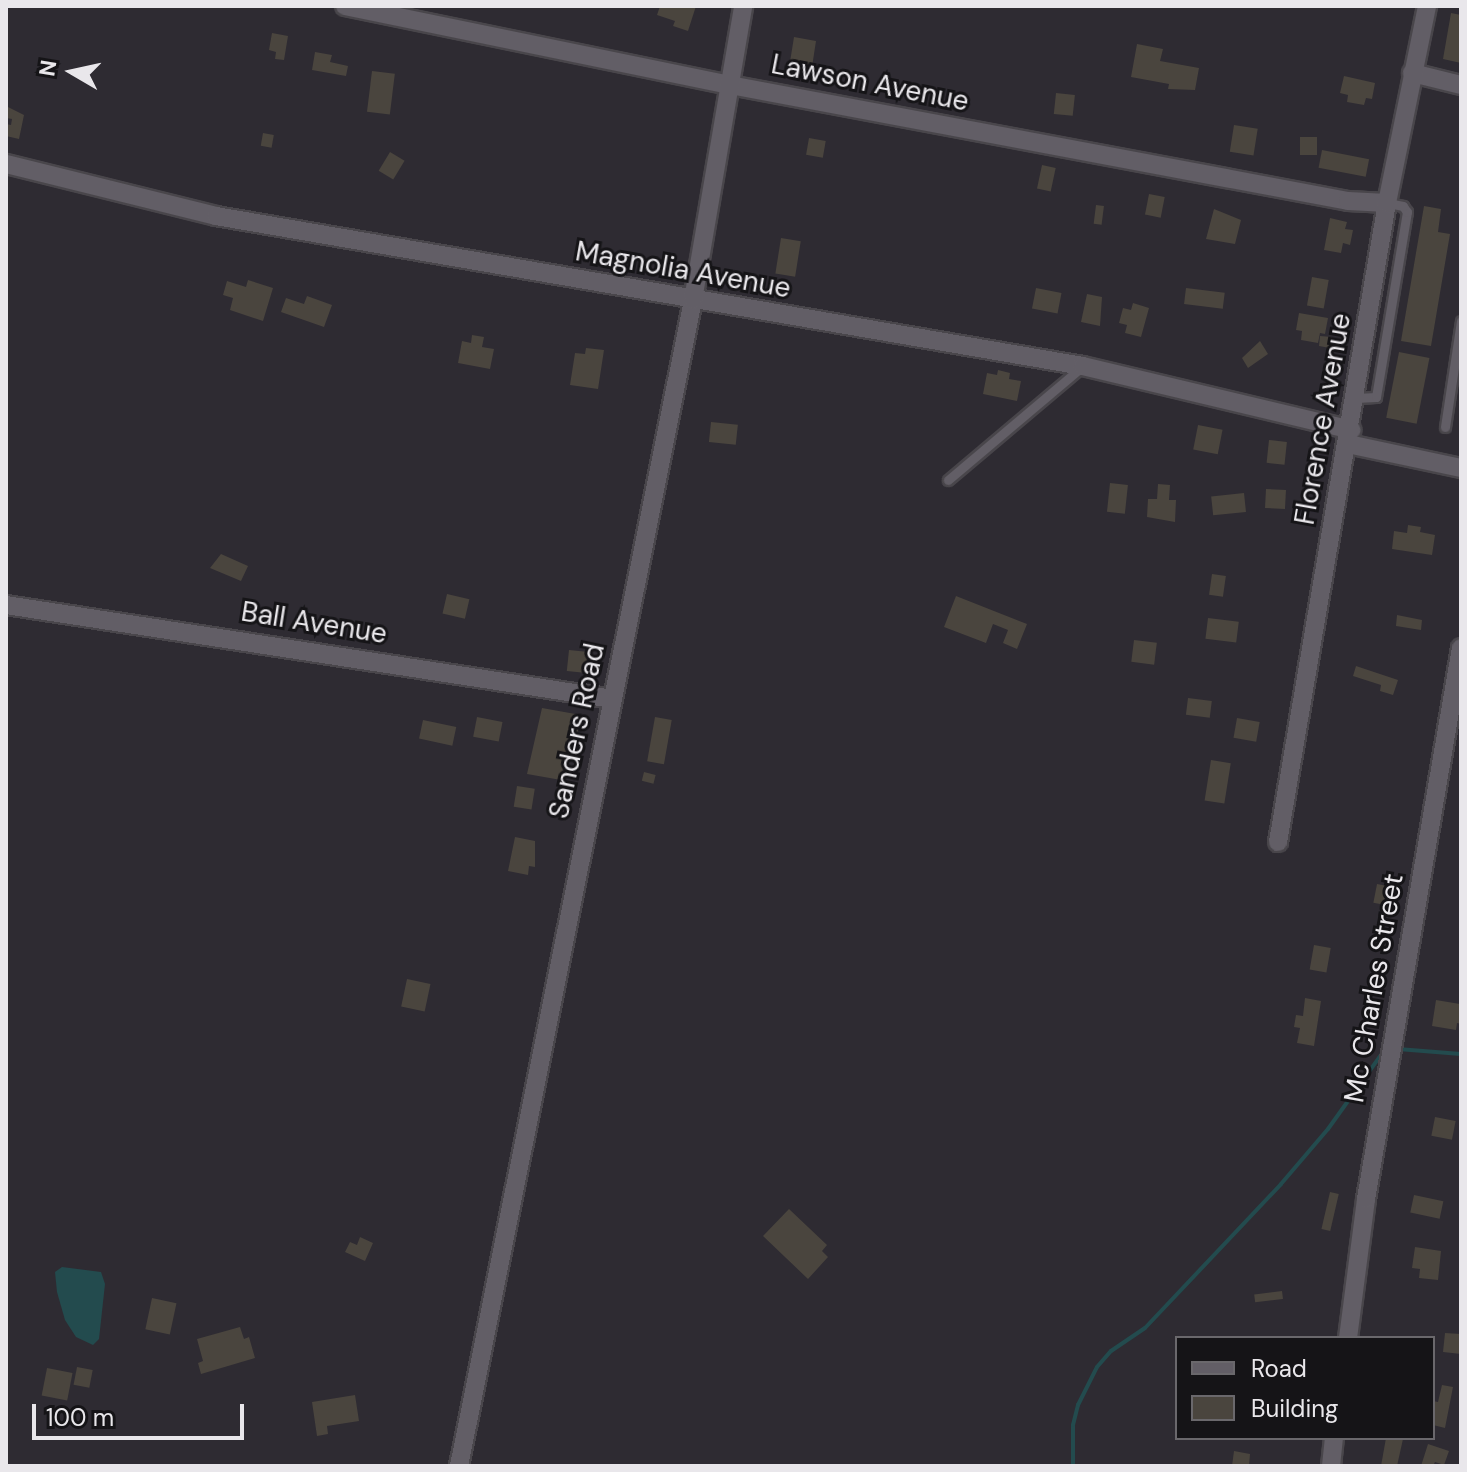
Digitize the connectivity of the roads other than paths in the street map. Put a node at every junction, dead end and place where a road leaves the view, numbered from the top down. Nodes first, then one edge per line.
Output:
1 (345, 6) edge
2 (743, 6) edge
3 (1427, 6) edge
4 (1412, 73) junction
5 (730, 85) junction
6 (1461, 85) edge
7 (6, 164) edge
8 (1387, 203) junction
9 (1381, 243) junction
10 (1401, 246) junction
11 (693, 300) junction
12 (1461, 321) edge
13 (1368, 322) junction
14 (1388, 325) junction
15 (1083, 366) junction
16 (1356, 398) junction
17 (1445, 427) dead end
18 (1350, 437) junction
19 (1461, 468) edge
20 (948, 480) dead end
21 (6, 605) edge
22 (1461, 648) edge
23 (613, 699) junction
24 (1278, 842) dead end
25 (1348, 1336) edge
26 (1334, 1440) edge
27 (459, 1466) edge
28 (1331, 1466) edge

1 - 5 street, Lawson Avenue
2 - 5 street, Sanders Road
3 - 4 street, Florence Avenue
4 - 6 street
4 - 8 street, Florence Avenue
5 - 8 street, Lawson Avenue
5 - 11 street, Sanders Road
7 - 11 street, Magnolia Avenue
8 - 9 street, Florence Avenue
8 - 10 lane
9 - 10 lane
9 - 13 street, Florence Avenue
10 - 14 lane
11 - 15 street, Magnolia Avenue
11 - 23 street, Sanders Road
12 - 17 lane
13 - 14 lane
13 - 16 street, Florence Avenue
14 - 16 lane
15 - 18 street, Magnolia Avenue
15 - 20 lane
16 - 18 street, Florence Avenue
18 - 19 street
18 - 24 street, Florence Avenue
21 - 23 street, Ball Avenue
22 - 25 street, Mc Charles Street
23 - 27 street, Sanders Road
26 - 28 street

